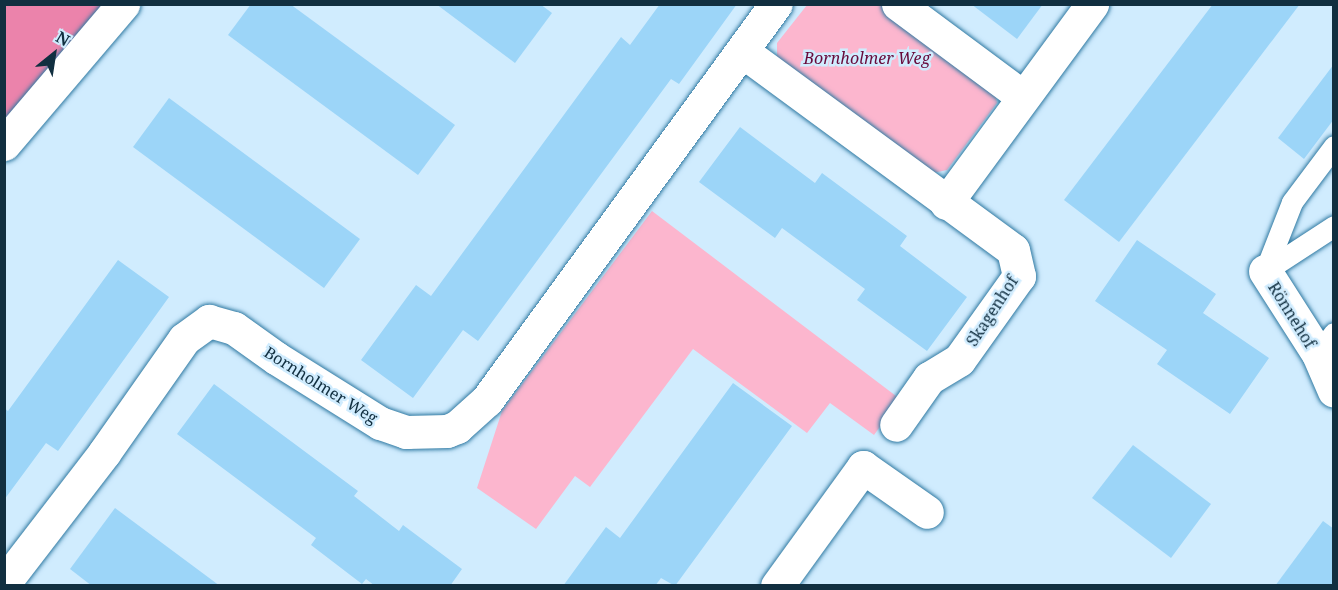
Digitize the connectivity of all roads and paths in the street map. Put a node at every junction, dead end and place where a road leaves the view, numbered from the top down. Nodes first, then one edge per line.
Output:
1 (123, 4) edge
2 (776, 4) edge
3 (898, 4) edge
4 (1092, 4) edge
5 (742, 51) junction
6 (1023, 97) junction
7 (4, 144) edge
8 (1334, 146) edge
9 (946, 203) junction
10 (1334, 226) edge
11 (1265, 271) junction
12 (1329, 364) edge
13 (896, 425) dead end
14 (927, 512) dead end
15 (4, 583) edge
16 (777, 585) edge

1 - 7 street
2 - 5 street, Bornholmer Weg
3 - 6 street
4 - 6 street
5 - 9 street, Skagenhof
5 - 15 street, Bornholmer Weg
6 - 9 street
8 - 11 lane
9 - 13 street, Skagenhof
10 - 11 lane
11 - 12 street, Rönnehof
14 - 16 street

